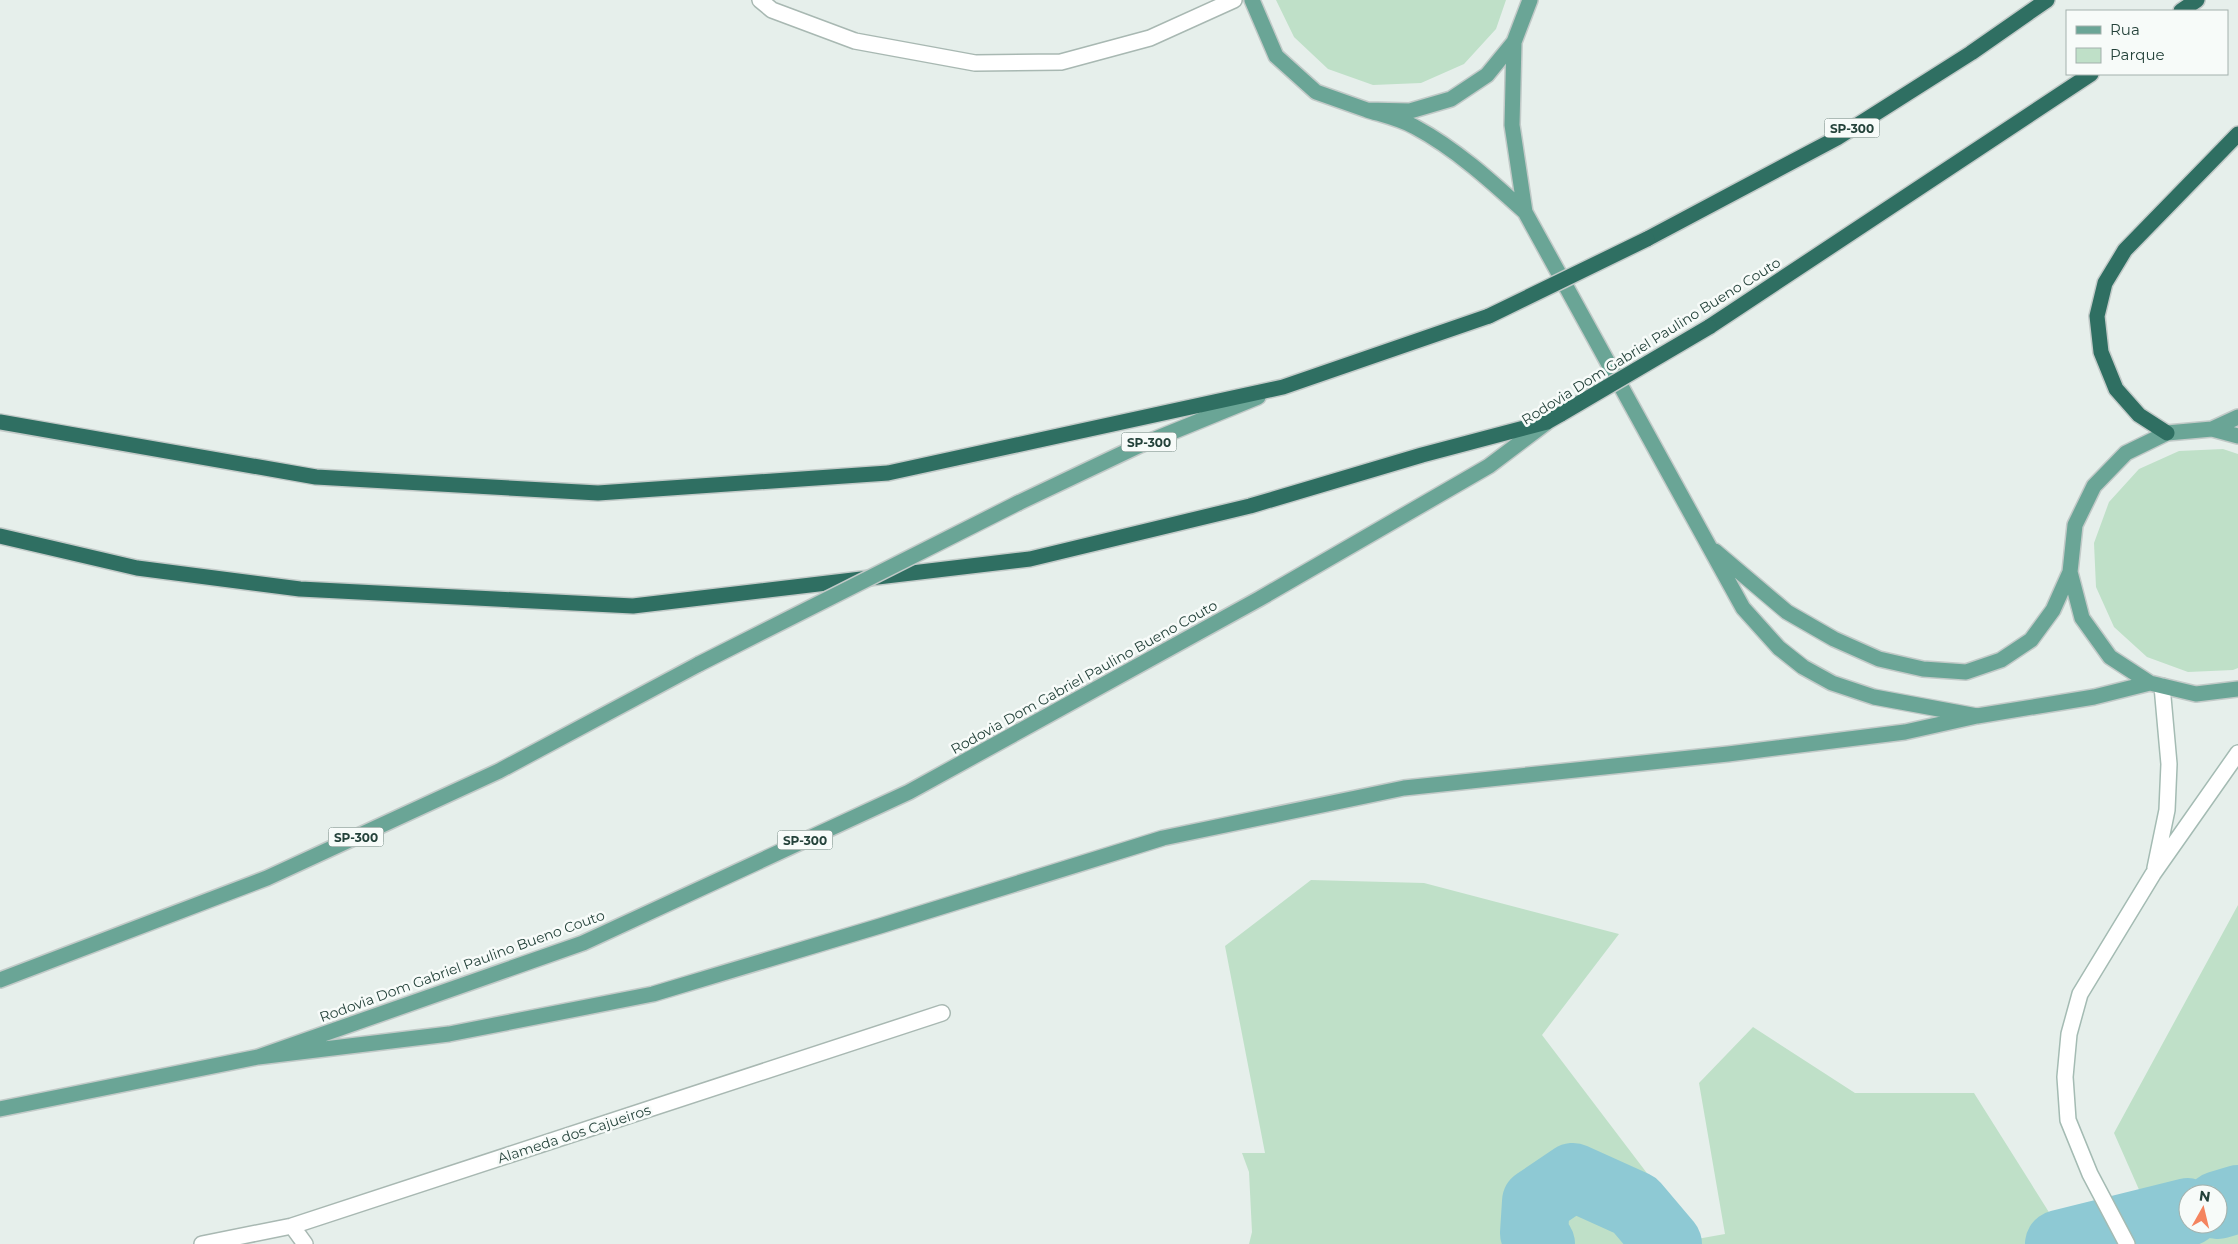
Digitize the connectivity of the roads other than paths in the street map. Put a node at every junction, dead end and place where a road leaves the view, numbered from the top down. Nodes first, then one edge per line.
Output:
1 (760, 0) edge
2 (1234, 0) edge
3 (1252, 0) edge
4 (1530, 0) edge
5 (2047, 0) edge
6 (2197, 0) edge
7 (2182, 10) edge
8 (1514, 42) junction
9 (2089, 75) edge
10 (1368, 110) junction
11 (2238, 134) edge
12 (1525, 212) junction
13 (1282, 386) junction
14 (2238, 417) edge
15 (0, 422) edge
16 (1547, 422) junction
17 (2212, 429) junction
18 (2167, 434) junction
19 (2238, 436) edge
20 (0, 536) edge
21 (1708, 545) junction
22 (2070, 572) junction
23 (2156, 685) junction
24 (2238, 689) edge
25 (1976, 716) junction
26 (2238, 753) edge
27 (2153, 874) junction
28 (0, 980) edge
29 (942, 1013) dead end
30 (258, 1057) junction
31 (0, 1109) edge
32 (292, 1226) junction
33 (202, 1244) edge
34 (305, 1244) edge
35 (2127, 1244) edge

1 - 2 street
3 - 10 main road
4 - 8 main road
5 - 13 highway, SP-300, bridge
6 - 7 highway
8 - 10 main road
8 - 12 main road
9 - 16 highway, Rodovia Dom Gabriel Paulino Bueno Couto / SP-300, bridge
10 - 12 main road
11 - 18 highway
12 - 21 main road
13 - 15 highway
13 - 28 main road, SP-300, bridge
14 - 17 main road
16 - 20 highway
16 - 30 main road, Rodovia Dom Gabriel Paulino Bueno Couto / SP-300
17 - 18 main road
17 - 19 main road
18 - 22 main road
21 - 22 main road
21 - 25 main road
22 - 23 main road
23 - 24 main road
23 - 25 main road
23 - 27 street
25 - 30 main road
26 - 27 street
27 - 35 street
29 - 32 street, Alameda dos Cajueiros
30 - 31 main road, Rodovia Dom Gabriel Paulino Bueno Couto / SP-300
32 - 33 street, Alameda dos Cajueiros
32 - 34 street

